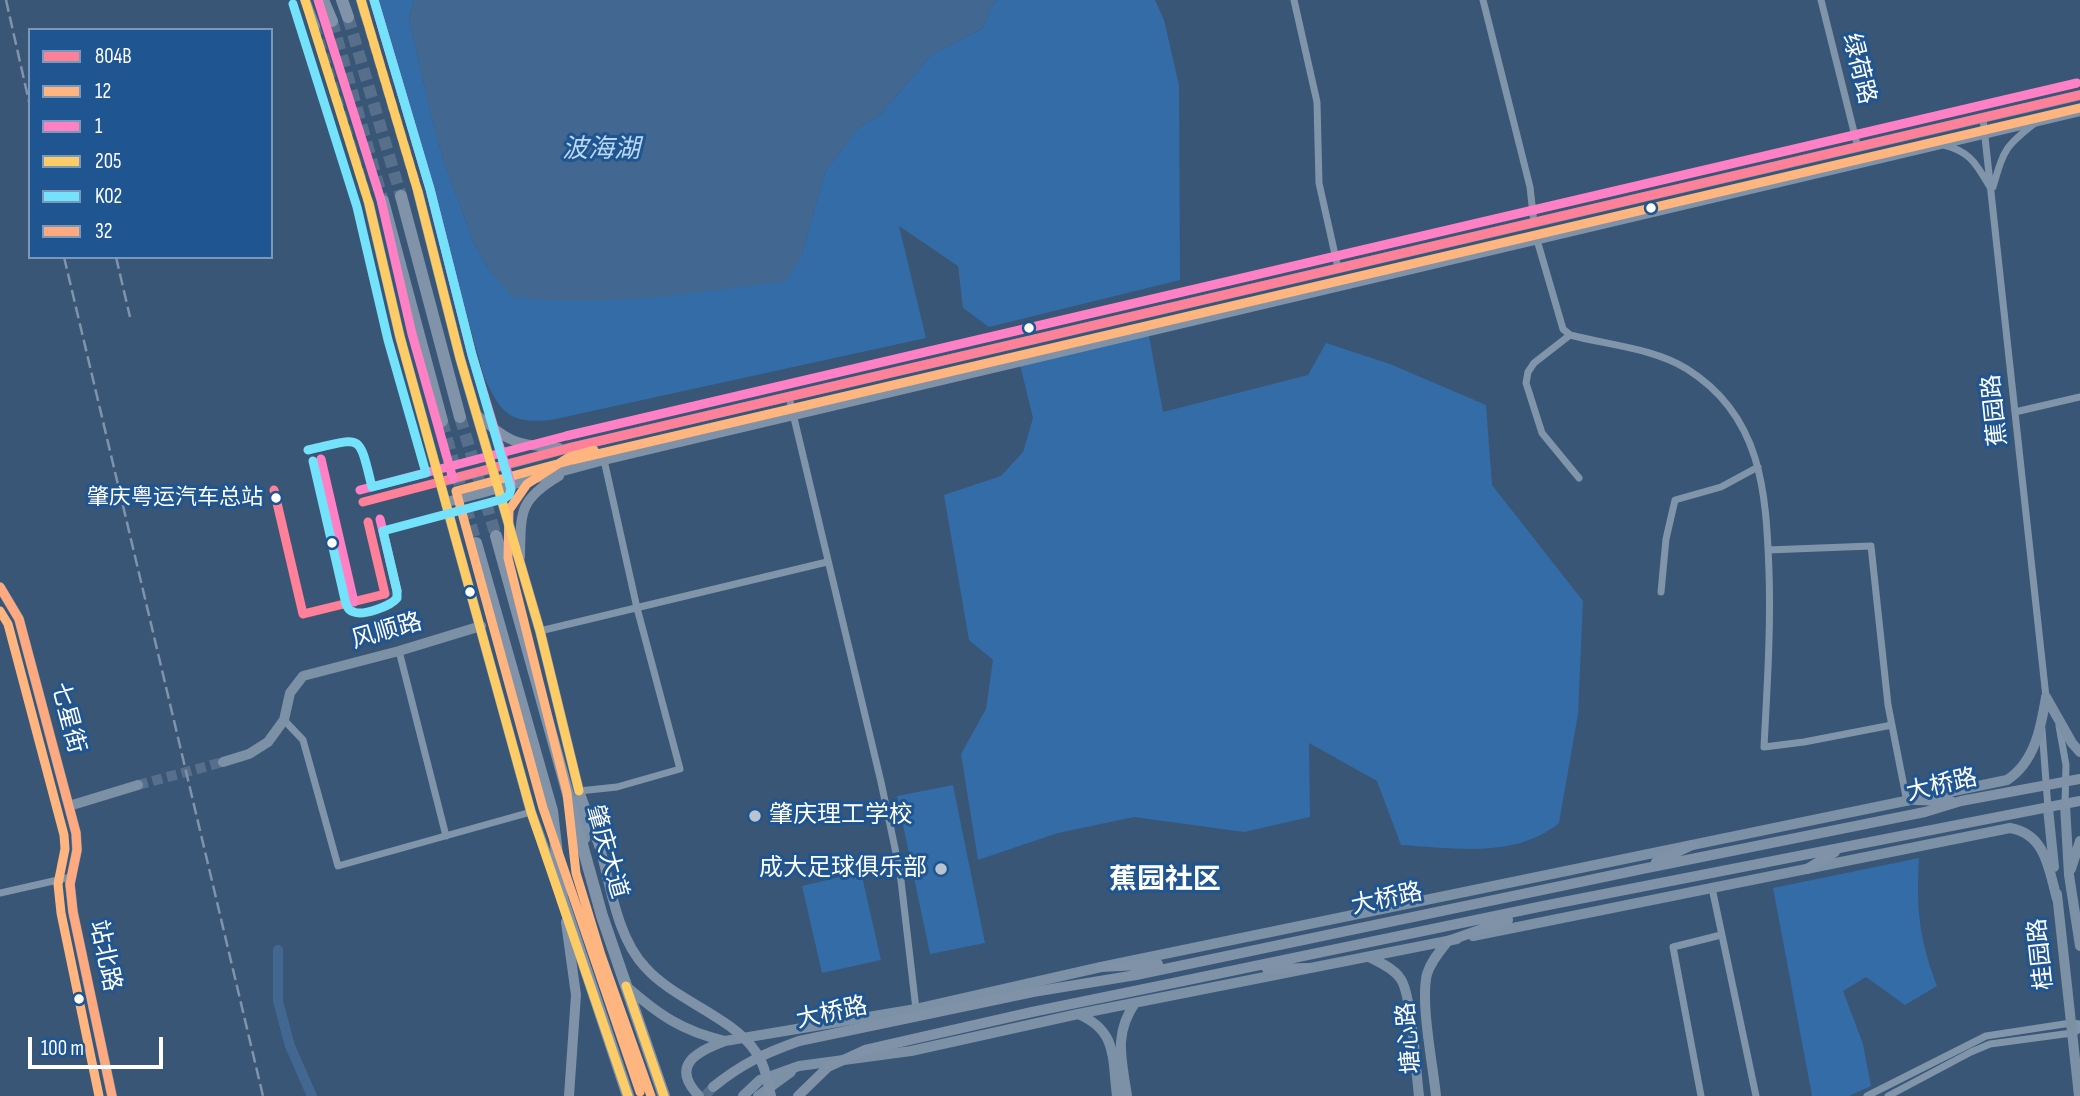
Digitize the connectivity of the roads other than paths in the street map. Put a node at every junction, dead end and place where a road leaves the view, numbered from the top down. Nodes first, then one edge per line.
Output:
1 (305, 0) edge
2 (323, 0) edge
3 (342, 0) edge
4 (361, 0) edge
5 (1294, 0) edge
6 (1483, 0) edge
7 (1821, 0) edge
8 (365, 14) tunnel mouth
9 (348, 18) tunnel mouth
10 (332, 21) tunnel mouth
11 (315, 26) tunnel mouth
12 (2080, 96) edge
13 (2080, 111) edge
14 (1983, 120) junction
15 (2037, 122) junction
16 (1984, 134) junction
17 (1916, 135) junction
18 (1941, 144) junction
19 (1858, 148) junction
20 (1918, 149) junction
21 (1992, 191) junction
22 (418, 192) tunnel mouth
23 (401, 196) tunnel mouth
24 (383, 201) tunnel mouth
25 (369, 204) tunnel mouth
26 (1534, 223) junction
27 (1537, 240) junction
28 (1338, 268) junction
29 (1266, 285) junction
30 (1270, 302) junction
31 (1570, 335) junction
32 (789, 397) junction
33 (2080, 397) edge
34 (2015, 412) junction
35 (478, 416) junction
36 (794, 416) junction
37 (460, 417) tunnel mouth
38 (442, 421) tunnel mouth
39 (569, 449) junction
40 (604, 460) junction
41 (1758, 467) junction
42 (494, 468) junction
43 (574, 468) junction
44 (1579, 478) dead end
45 (441, 482) junction
46 (499, 488) junction
47 (447, 502) junction
48 (496, 536) tunnel mouth
49 (476, 543) tunnel mouth
50 (1768, 550) junction
51 (520, 557) junction
52 (827, 562) junction
53 (0, 587) edge
54 (1661, 593) dead end
55 (637, 608) junction
56 (481, 626) junction
57 (540, 631) junction
58 (399, 652) junction
59 (2046, 697) junction
60 (2057, 715) junction
61 (284, 720) junction
62 (1892, 724) junction
63 (2041, 725) junction
64 (2080, 752) edge
65 (223, 762) tunnel mouth
66 (2080, 779) edge
67 (2066, 782) junction
68 (138, 785) tunnel mouth
69 (2047, 785) junction
70 (579, 791) junction
71 (1911, 801) junction
72 (1961, 801) junction
73 (2080, 802) edge
74 (2065, 805) junction
75 (69, 806) junction
76 (2048, 808) junction
77 (531, 812) junction
78 (446, 836) junction
79 (2080, 841) edge
80 (1692, 845) junction
81 (1843, 848) junction
82 (73, 865) joint
83 (589, 869) junction
84 (1642, 869) junction
85 (1807, 869) junction
86 (2069, 875) junction
87 (71, 877) junction
88 (1712, 888) junction
89 (0, 892) edge
90 (562, 898) junction
91 (2057, 899) junction
92 (1543, 906) junction
93 (1721, 935) junction
94 (1448, 941) junction
95 (2080, 946) edge
96 (1369, 957) junction
97 (1210, 958) junction
98 (1101, 967) junction
99 (1308, 968) junction
100 (1240, 969) junction
101 (626, 986) junction
102 (1135, 1003) junction
103 (916, 1009) junction
104 (1077, 1014) junction
105 (2076, 1027) edge
106 (725, 1041) junction
107 (799, 1066) junction
108 (1906, 1086) junction
109 (713, 1087) tunnel mouth
110 (112, 1096) edge
111 (569, 1096) edge
112 (628, 1096) edge
113 (664, 1096) edge
114 (699, 1096) edge
115 (743, 1096) edge
116 (758, 1096) edge
117 (771, 1096) edge
118 (798, 1096) edge
119 (1117, 1096) edge
120 (1127, 1096) edge
121 (1419, 1096) edge
122 (1436, 1096) edge
123 (1701, 1096) edge
124 (1756, 1096) edge
125 (1867, 1096) edge
126 (1888, 1096) edge
127 (1908, 1096) edge
128 (2079, 1096) edge

1 - 11 street
2 - 10 highway
3 - 9 highway
4 - 8 street
5 - 28 street
6 - 26 street
7 - 19 street, 绿荷路
12 - 14 main road
13 - 15 main road
14 - 16 street, 蕉园路
14 - 17 main road
15 - 16 main road
15 - 21 street
16 - 18 main road
16 - 21 street, 蕉园路
17 - 19 main road
17 - 20 main road
18 - 20 main road
18 - 21 street
19 - 26 main road
20 - 27 main road
21 - 34 street, 蕉园路
22 - 35 street
23 - 37 highway
24 - 38 highway
25 - 45 street
26 - 28 main road
27 - 30 main road
27 - 31 street
28 - 29 main road
29 - 30 main road
29 - 32 main road
30 - 36 main road
31 - 41 street
31 - 44 street
32 - 36 street
32 - 39 main road
33 - 34 street
34 - 59 street, 蕉园路
35 - 39 main road
35 - 42 street
36 - 40 main road
36 - 52 street
39 - 42 main road
39 - 43 main road
40 - 43 main road
40 - 55 street
41 - 50 street
41 - 54 street
42 - 45 main road
42 - 46 street
43 - 46 main road
43 - 51 main road
45 - 47 street
46 - 47 main road
46 - 51 street
47 - 56 street
48 - 83 highway, 肇庆大道
49 - 90 highway, 肇庆大道
50 - 62 street
50 - 62 street
51 - 57 street
52 - 55 street
52 - 103 street
53 - 75 street, 七星街
55 - 57 street
55 - 70 street
56 - 58 street, 风顺路
56 - 77 street
57 - 70 street
58 - 61 street, 风顺路
58 - 78 street
59 - 60 street
59 - 63 street
60 - 64 street
60 - 67 street
61 - 65 street
61 - 78 street
62 - 71 street
63 - 69 street
63 - 71 street
66 - 67 main road, 大桥路
67 - 69 main road, 大桥路
67 - 74 street
68 - 75 street
69 - 72 main road, 大桥路
69 - 76 street
70 - 83 street
70 - 117 main road, bridge
71 - 72 main road
71 - 80 street
72 - 84 main road, 大桥路
73 - 74 main road, 大桥路
74 - 76 main road, 大桥路
74 - 86 street, 桂园路
75 - 82 street, 七星街
76 - 81 main road, 大桥路
76 - 91 street, 桂园路
77 - 78 street
77 - 90 street
79 - 86 street
80 - 84 main road
80 - 98 street
81 - 85 main road
81 - 92 main road, 大桥路
82 - 87 street, 站北路
83 - 101 highway, 肇庆大道
84 - 97 main road, 大桥路
85 - 88 street
85 - 91 street
86 - 95 street, 桂园路
87 - 89 street
87 - 110 street, 站北路
88 - 93 street
88 - 94 street
90 - 111 main road
90 - 112 highway, 肇庆大道
91 - 105 street, 桂园路
92 - 94 main road
92 - 100 main road, 大桥路
93 - 123 street
93 - 124 street
94 - 96 street
94 - 122 street, 塘心路
96 - 99 street
96 - 121 street, 塘心路
97 - 98 main road
97 - 109 main road, 大桥路
98 - 103 street
99 - 100 main road
99 - 102 street
100 - 118 main road, 大桥路, bridge
101 - 106 street
101 - 113 highway, 肇庆大道
102 - 104 street
102 - 120 street
103 - 106 street
104 - 107 street
104 - 119 street
105 - 108 street
105 - 125 street
105 - 128 street, 桂园路
106 - 114 street
107 - 115 street
107 - 116 street
108 - 126 street
108 - 127 street

